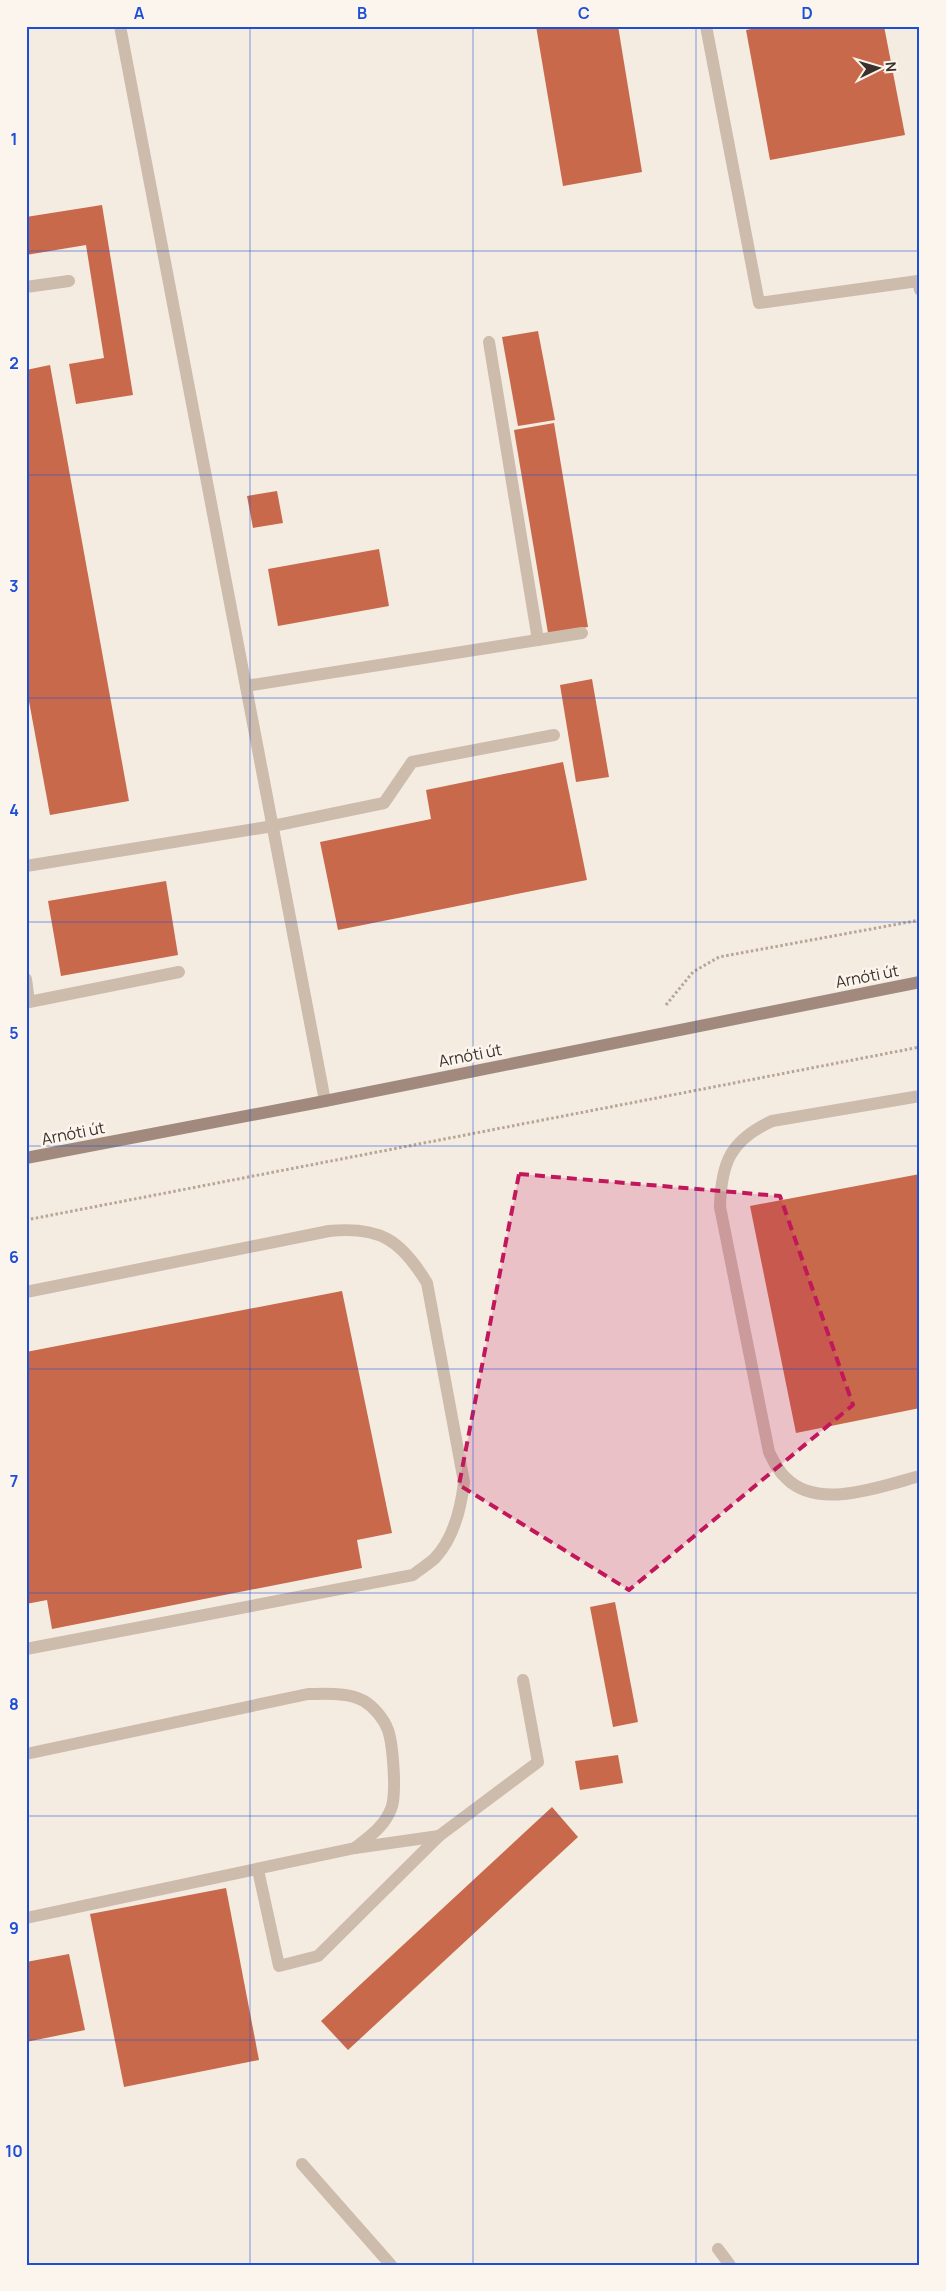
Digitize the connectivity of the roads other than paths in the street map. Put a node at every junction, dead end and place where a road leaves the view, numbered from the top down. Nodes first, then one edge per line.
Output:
1 (120, 26) edge
2 (706, 26) edge
3 (69, 281) dead end
4 (26, 287) edge
5 (920, 290) edge
6 (489, 342) dead end
7 (582, 633) dead end
8 (538, 640) junction
9 (246, 686) junction
10 (554, 735) dead end
11 (273, 826) junction
12 (26, 866) edge
13 (179, 972) dead end
14 (26, 979) edge
15 (920, 982) edge
16 (920, 1096) edge
17 (326, 1101) junction
18 (26, 1158) edge
19 (26, 1292) edge
20 (920, 1476) edge
21 (26, 1648) edge
22 (523, 1680) dead end
23 (26, 1754) edge
24 (439, 1836) junction
25 (355, 1848) junction
26 (258, 1870) junction
27 (26, 1918) edge
28 (302, 2164) dead end
29 (718, 2249) dead end
30 (391, 2265) edge
31 (730, 2265) edge

1 - 9 street
2 - 5 street
3 - 4 street
6 - 8 street
7 - 8 street
8 - 9 street
9 - 11 street
10 - 11 street
11 - 12 street
11 - 17 street
13 - 14 street
15 - 17 main road, Arnóti út
16 - 20 street
17 - 18 main road, Arnóti út
19 - 21 street
22 - 24 street
23 - 25 street
24 - 25 street
24 - 26 street
25 - 26 street
26 - 27 street
28 - 30 street
29 - 31 street

